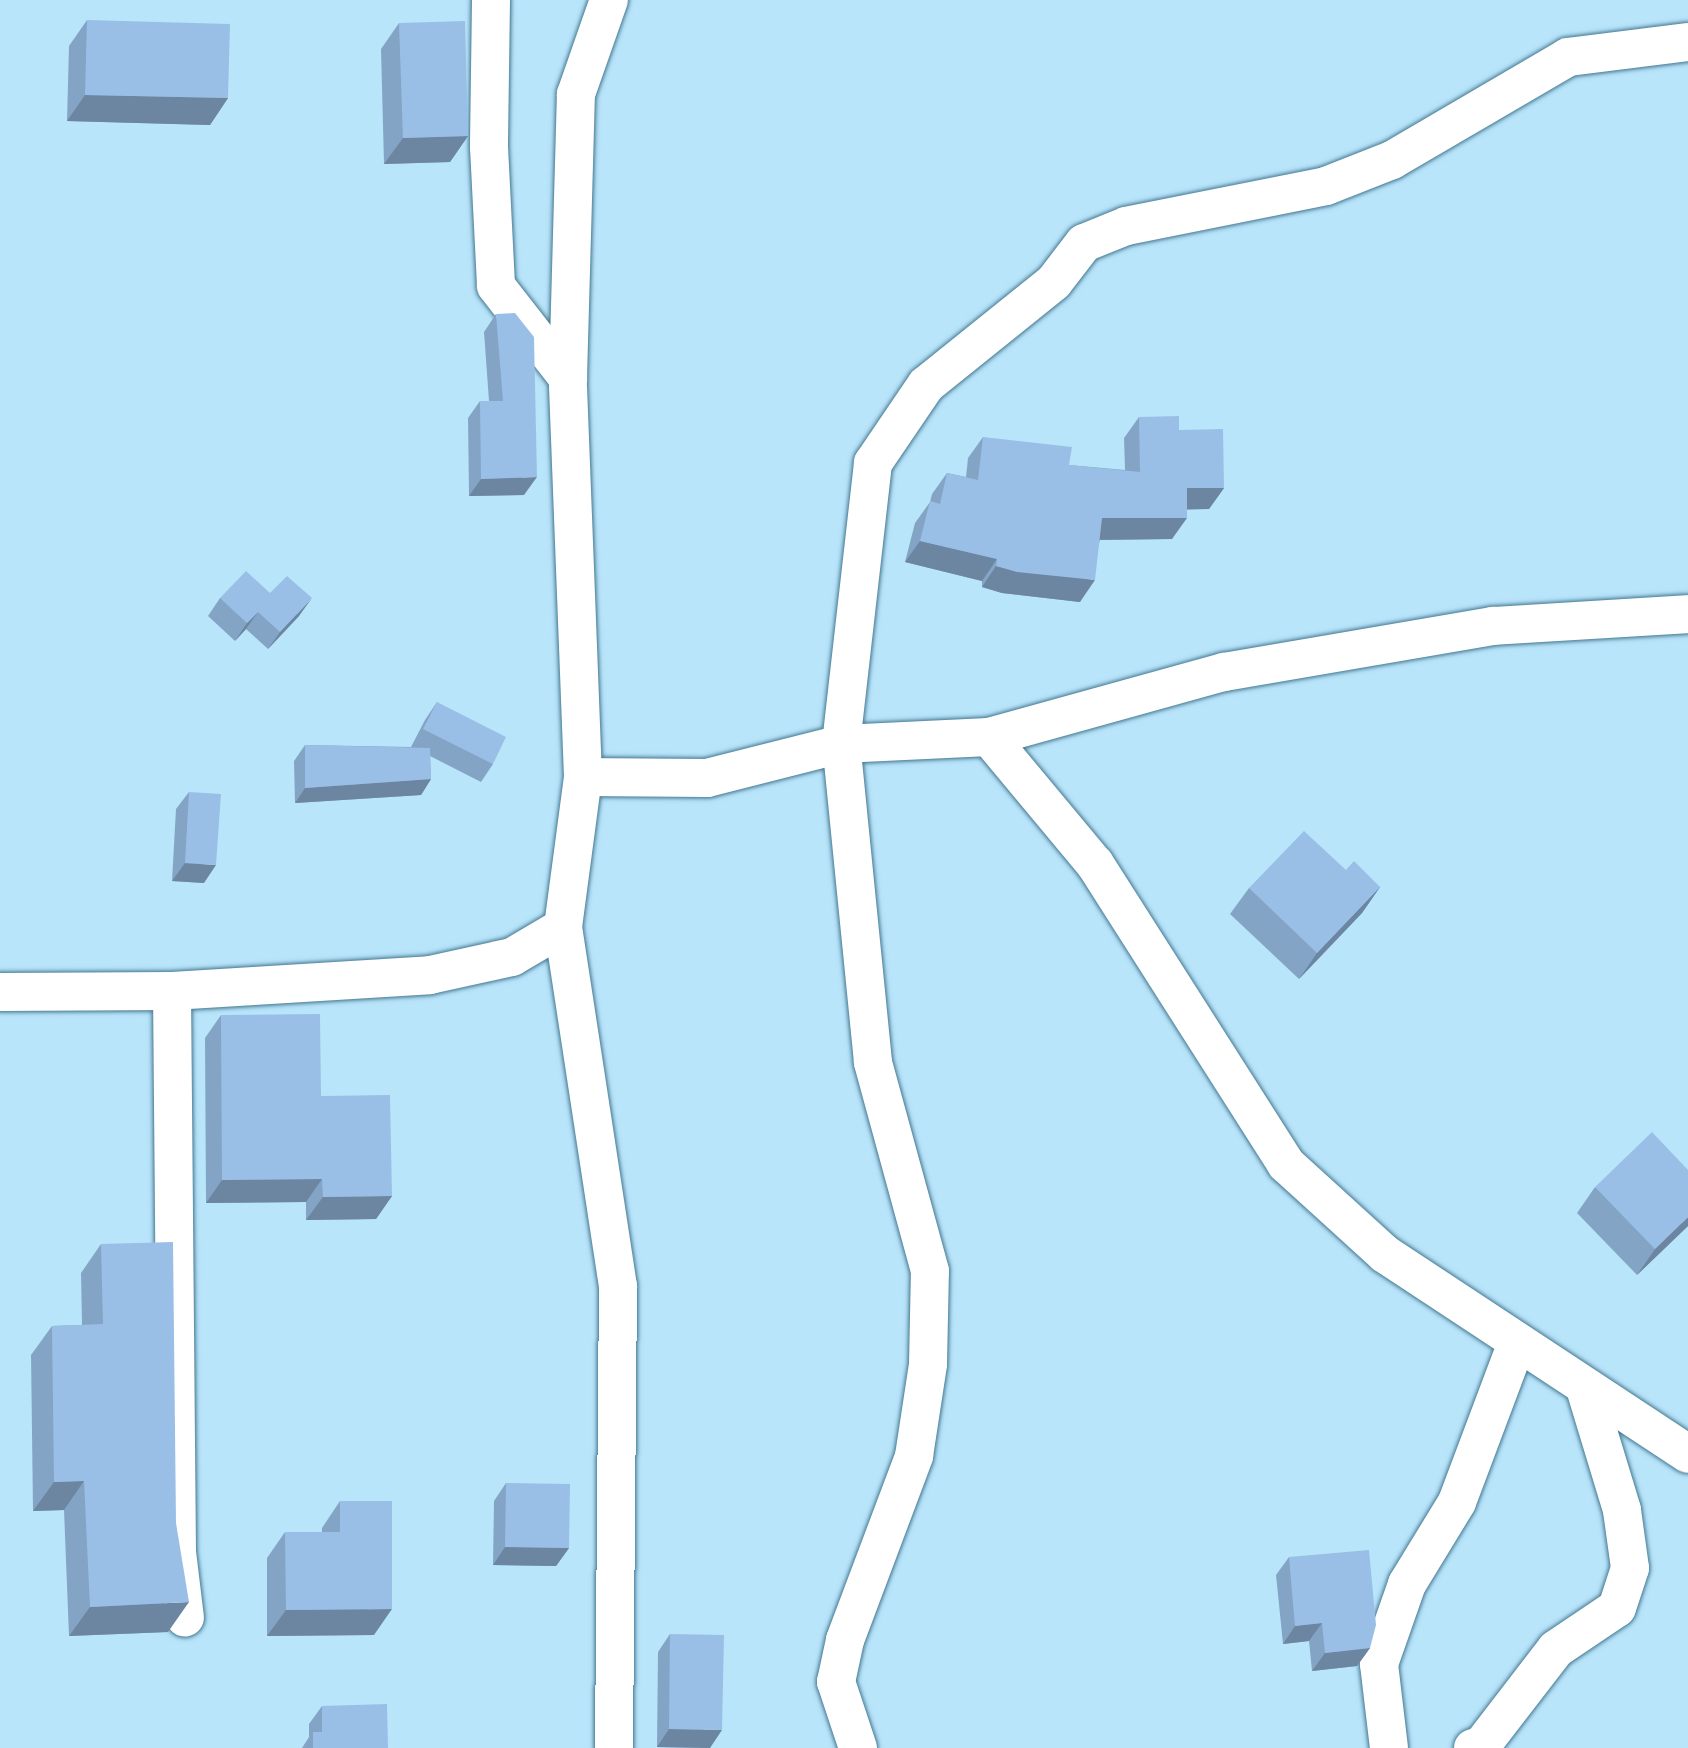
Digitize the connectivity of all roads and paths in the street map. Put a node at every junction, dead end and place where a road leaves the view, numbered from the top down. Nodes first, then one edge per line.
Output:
1 (491, 0) edge
2 (609, 0) edge
3 (1688, 42) edge
4 (568, 378) junction
5 (1688, 614) edge
6 (989, 737) junction
7 (841, 744) junction
8 (583, 777) junction
9 (563, 928) junction
10 (172, 991) junction
11 (0, 992) edge
12 (1517, 1342) junction
13 (1585, 1388) junction
14 (1688, 1454) edge
15 (185, 1618) edge
16 (614, 1748) edge
17 (858, 1748) edge
18 (1389, 1748) edge
19 (1472, 1748) edge

1 - 4 street
2 - 4 street
3 - 7 street
4 - 8 street
5 - 6 street
6 - 7 street
6 - 12 street
7 - 8 street
7 - 17 street
8 - 9 street
9 - 10 street
9 - 16 street
10 - 11 street
10 - 15 street
12 - 13 street
12 - 18 street
13 - 14 street
13 - 19 street

